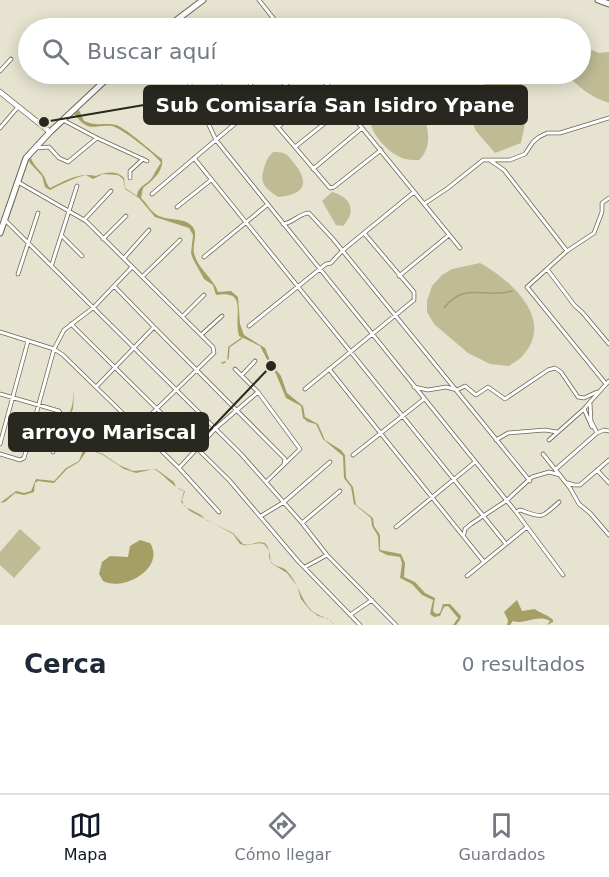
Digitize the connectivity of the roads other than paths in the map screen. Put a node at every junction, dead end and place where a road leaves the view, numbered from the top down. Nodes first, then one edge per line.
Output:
1 (203, 0) edge
2 (260, 0) edge
3 (598, 0) edge
4 (609, 4) edge
5 (179, 18) edge
6 (274, 18) edge
7 (11, 59) dead end
8 (0, 71) edge
9 (101, 84) edge
10 (191, 84) edge
11 (220, 84) edge
12 (251, 84) edge
13 (286, 84) edge
14 (328, 85) joint
15 (0, 92) edge
16 (259, 105) junction
17 (18, 107) junction
18 (345, 107) junction
19 (609, 118) edge
20 (63, 120) junction
21 (237, 122) junction
22 (278, 126) junction
23 (0, 128) edge
24 (362, 128) junction
25 (50, 132) junction
26 (98, 138) junction
27 (216, 140) junction
28 (295, 147) junction
29 (34, 148) junction
30 (381, 150) junction
31 (194, 158) junction
32 (143, 159) junction
33 (489, 159) junction
34 (510, 160) junction
35 (147, 161) dead end
36 (313, 169) junction
37 (504, 170) junction
38 (130, 178) dead end
39 (211, 180) junction
40 (16, 181) junction
41 (77, 186) dead end
42 (111, 191) dead end
43 (414, 192) junction
44 (152, 194) dead end
45 (609, 198) edge
46 (424, 204) junction
47 (267, 205) junction
48 (177, 207) dead end
49 (69, 212) junction
50 (39, 213) dead end
51 (126, 216) dead end
52 (4, 219) junction
53 (84, 220) junction
54 (246, 222) junction
55 (283, 224) junction
56 (149, 230) dead end
57 (0, 233) edge
58 (364, 233) junction
59 (449, 234) junction
60 (61, 236) junction
61 (104, 239) junction
62 (180, 240) dead end
63 (29, 243) junction
64 (460, 248) dead end
65 (342, 251) junction
66 (567, 251) junction
67 (82, 256) dead end
68 (204, 257) dead end
69 (124, 258) junction
70 (51, 265) junction
71 (132, 267) junction
72 (547, 269) junction
73 (320, 270) junction
74 (18, 274) dead end
75 (143, 276) junction
76 (399, 276) junction
77 (114, 286) junction
78 (298, 287) junction
79 (204, 294) dead end
80 (94, 307) junction
81 (183, 316) junction
82 (222, 316) dead end
83 (396, 316) junction
84 (71, 324) junction
85 (249, 326) dead end
86 (154, 327) junction
87 (1, 332) edge
88 (372, 334) junction
89 (201, 335) junction
90 (0, 338) edge
91 (28, 341) junction
92 (609, 344) edge
93 (135, 347) junction
94 (54, 349) junction
95 (349, 353) junction
96 (255, 361) dead end
97 (116, 368) junction
98 (235, 369) dead end
99 (329, 369) junction
100 (195, 370) junction
101 (242, 375) junction
102 (607, 383) edge
103 (95, 387) junction
104 (414, 387) junction
105 (305, 388) dead end
106 (176, 389) junction
107 (455, 390) junction
108 (258, 392) junction
109 (597, 392) junction
110 (0, 394) edge
111 (12, 397) junction
112 (424, 399) junction
113 (590, 402) junction
114 (39, 404) junction
115 (157, 408) junction
116 (584, 409) junction
117 (236, 410) junction
118 (402, 416) junction
119 (137, 428) junction
120 (216, 428) junction
121 (609, 431) edge
122 (558, 432) junction
123 (380, 433) junction
124 (597, 434) junction
125 (496, 440) junction
126 (549, 440) dead end
127 (0, 444) edge
128 (197, 449) junction
129 (52, 452) dead end
130 (0, 454) edge
131 (543, 454) dead end
132 (353, 455) dead end
133 (609, 460) edge
134 (330, 462) dead end
135 (475, 462) junction
136 (284, 464) junction
137 (178, 468) junction
138 (556, 469) junction
139 (597, 470) junction
140 (524, 475) junction
141 (560, 475) junction
142 (532, 477) junction
143 (453, 479) junction
144 (564, 480) junction
145 (530, 481) junction
146 (266, 482) junction
147 (609, 483) edge
148 (340, 491) dead end
149 (432, 496) junction
150 (506, 501) junction
151 (284, 502) junction
152 (560, 502) dead end
153 (219, 512) dead end
154 (516, 512) junction
155 (483, 516) junction
156 (260, 517) junction
157 (302, 523) junction
158 (396, 527) dead end
159 (527, 527) junction
160 (457, 528) junction
161 (465, 529) junction
162 (609, 535) edge
163 (464, 536) junction
164 (506, 544) junction
165 (327, 555) junction
166 (484, 562) junction
167 (304, 567) junction
168 (563, 575) dead end
169 (467, 576) dead end
170 (372, 600) junction
171 (350, 615) junction
172 (360, 625) edge
173 (396, 625) edge

1 - 5 main road
2 - 6 street
3 - 4 main road
7 - 8 street
9 - 20 main road
10 - 27 street
11 - 21 street
12 - 16 street
13 - 16 street
14 - 18 street
14 - 22 street
15 - 17 street
16 - 21 street
16 - 22 street
17 - 23 street
17 - 25 street
18 - 24 street
18 - 28 street
19 - 34 street
20 - 25 main road
20 - 26 street
21 - 27 street
22 - 28 street
24 - 30 street
24 - 36 street
25 - 29 main road
26 - 29 street
26 - 32 street
27 - 31 street
27 - 47 street
28 - 36 street
29 - 40 main road
30 - 36 street
30 - 43 street
31 - 39 street
31 - 44 street
32 - 35 street
32 - 38 street
33 - 34 street
33 - 37 street
33 - 46 street
34 - 37 street
37 - 66 street
39 - 48 street
39 - 54 street
40 - 49 street
40 - 52 main road
41 - 49 street
42 - 53 street
43 - 46 street
43 - 58 street
45 - 66 street
46 - 59 street
47 - 54 street
47 - 55 street
49 - 53 street
49 - 60 street
50 - 63 street
51 - 61 street
52 - 57 main road
52 - 63 street
53 - 61 street
54 - 68 street
54 - 78 street
55 - 65 street
55 - 73 street
56 - 69 street
58 - 65 street
58 - 76 street
59 - 64 street
59 - 76 street
60 - 67 street
60 - 70 street
61 - 69 street
62 - 75 street
63 - 70 street
63 - 74 street
65 - 73 street
65 - 83 street
66 - 72 street
69 - 71 street
70 - 80 street
71 - 75 street
71 - 77 street
72 - 92 street
72 - 102 street
73 - 78 street
73 - 88 street
75 - 81 street
76 - 83 street
77 - 80 street
77 - 86 street
78 - 85 street
78 - 95 street
79 - 81 street
80 - 84 street
80 - 93 street
81 - 89 street
82 - 89 street
83 - 88 street
83 - 107 street
84 - 94 street
84 - 97 street
86 - 93 street
86 - 100 street
87 - 90 street
87 - 91 street
88 - 95 street
88 - 104 street
89 - 100 street
91 - 94 street
91 - 111 street
93 - 97 street
93 - 106 street
94 - 103 street
94 - 114 street
95 - 99 street
95 - 118 street
96 - 101 street
97 - 103 street
97 - 115 street
98 - 101 street
99 - 105 street
99 - 123 street
100 - 106 street
100 - 117 street
101 - 108 street
102 - 109 street
103 - 119 street
104 - 107 street
104 - 112 street
106 - 115 street
106 - 120 street
107 - 109 street
107 - 125 street
108 - 117 street
108 - 136 street
109 - 113 street
110 - 111 street
111 - 114 street
111 - 127 street
112 - 118 street
112 - 135 street
113 - 116 street
113 - 124 street
114 - 129 street
114 - 130 street
115 - 119 street
115 - 128 street
116 - 122 street
116 - 124 street
117 - 120 street
117 - 136 street
118 - 123 street
118 - 143 street
119 - 137 street
120 - 128 street
120 - 146 street
121 - 124 street
122 - 125 street
122 - 126 street
123 - 132 street
123 - 149 street
124 - 138 street
125 - 140 street
128 - 137 street
128 - 156 street
131 - 138 street
133 - 139 street
134 - 151 street
135 - 143 street
135 - 150 street
136 - 146 street
137 - 153 street
138 - 141 street
139 - 144 street
139 - 147 street
140 - 142 street
140 - 145 street
141 - 142 street
141 - 144 street
142 - 145 street
143 - 149 street
143 - 155 street
144 - 162 street
145 - 150 street
146 - 151 street
148 - 157 street
149 - 158 street
149 - 160 street
150 - 154 street
150 - 155 street
151 - 156 street
151 - 157 street
152 - 154 street
154 - 159 street
155 - 161 street
155 - 164 street
156 - 167 street
157 - 165 street
159 - 164 street
159 - 168 street
160 - 161 street
160 - 163 street
161 - 163 street
163 - 166 street
164 - 166 street
165 - 167 street
165 - 170 street
166 - 169 street
167 - 171 street
170 - 171 street
170 - 173 street
171 - 172 street

